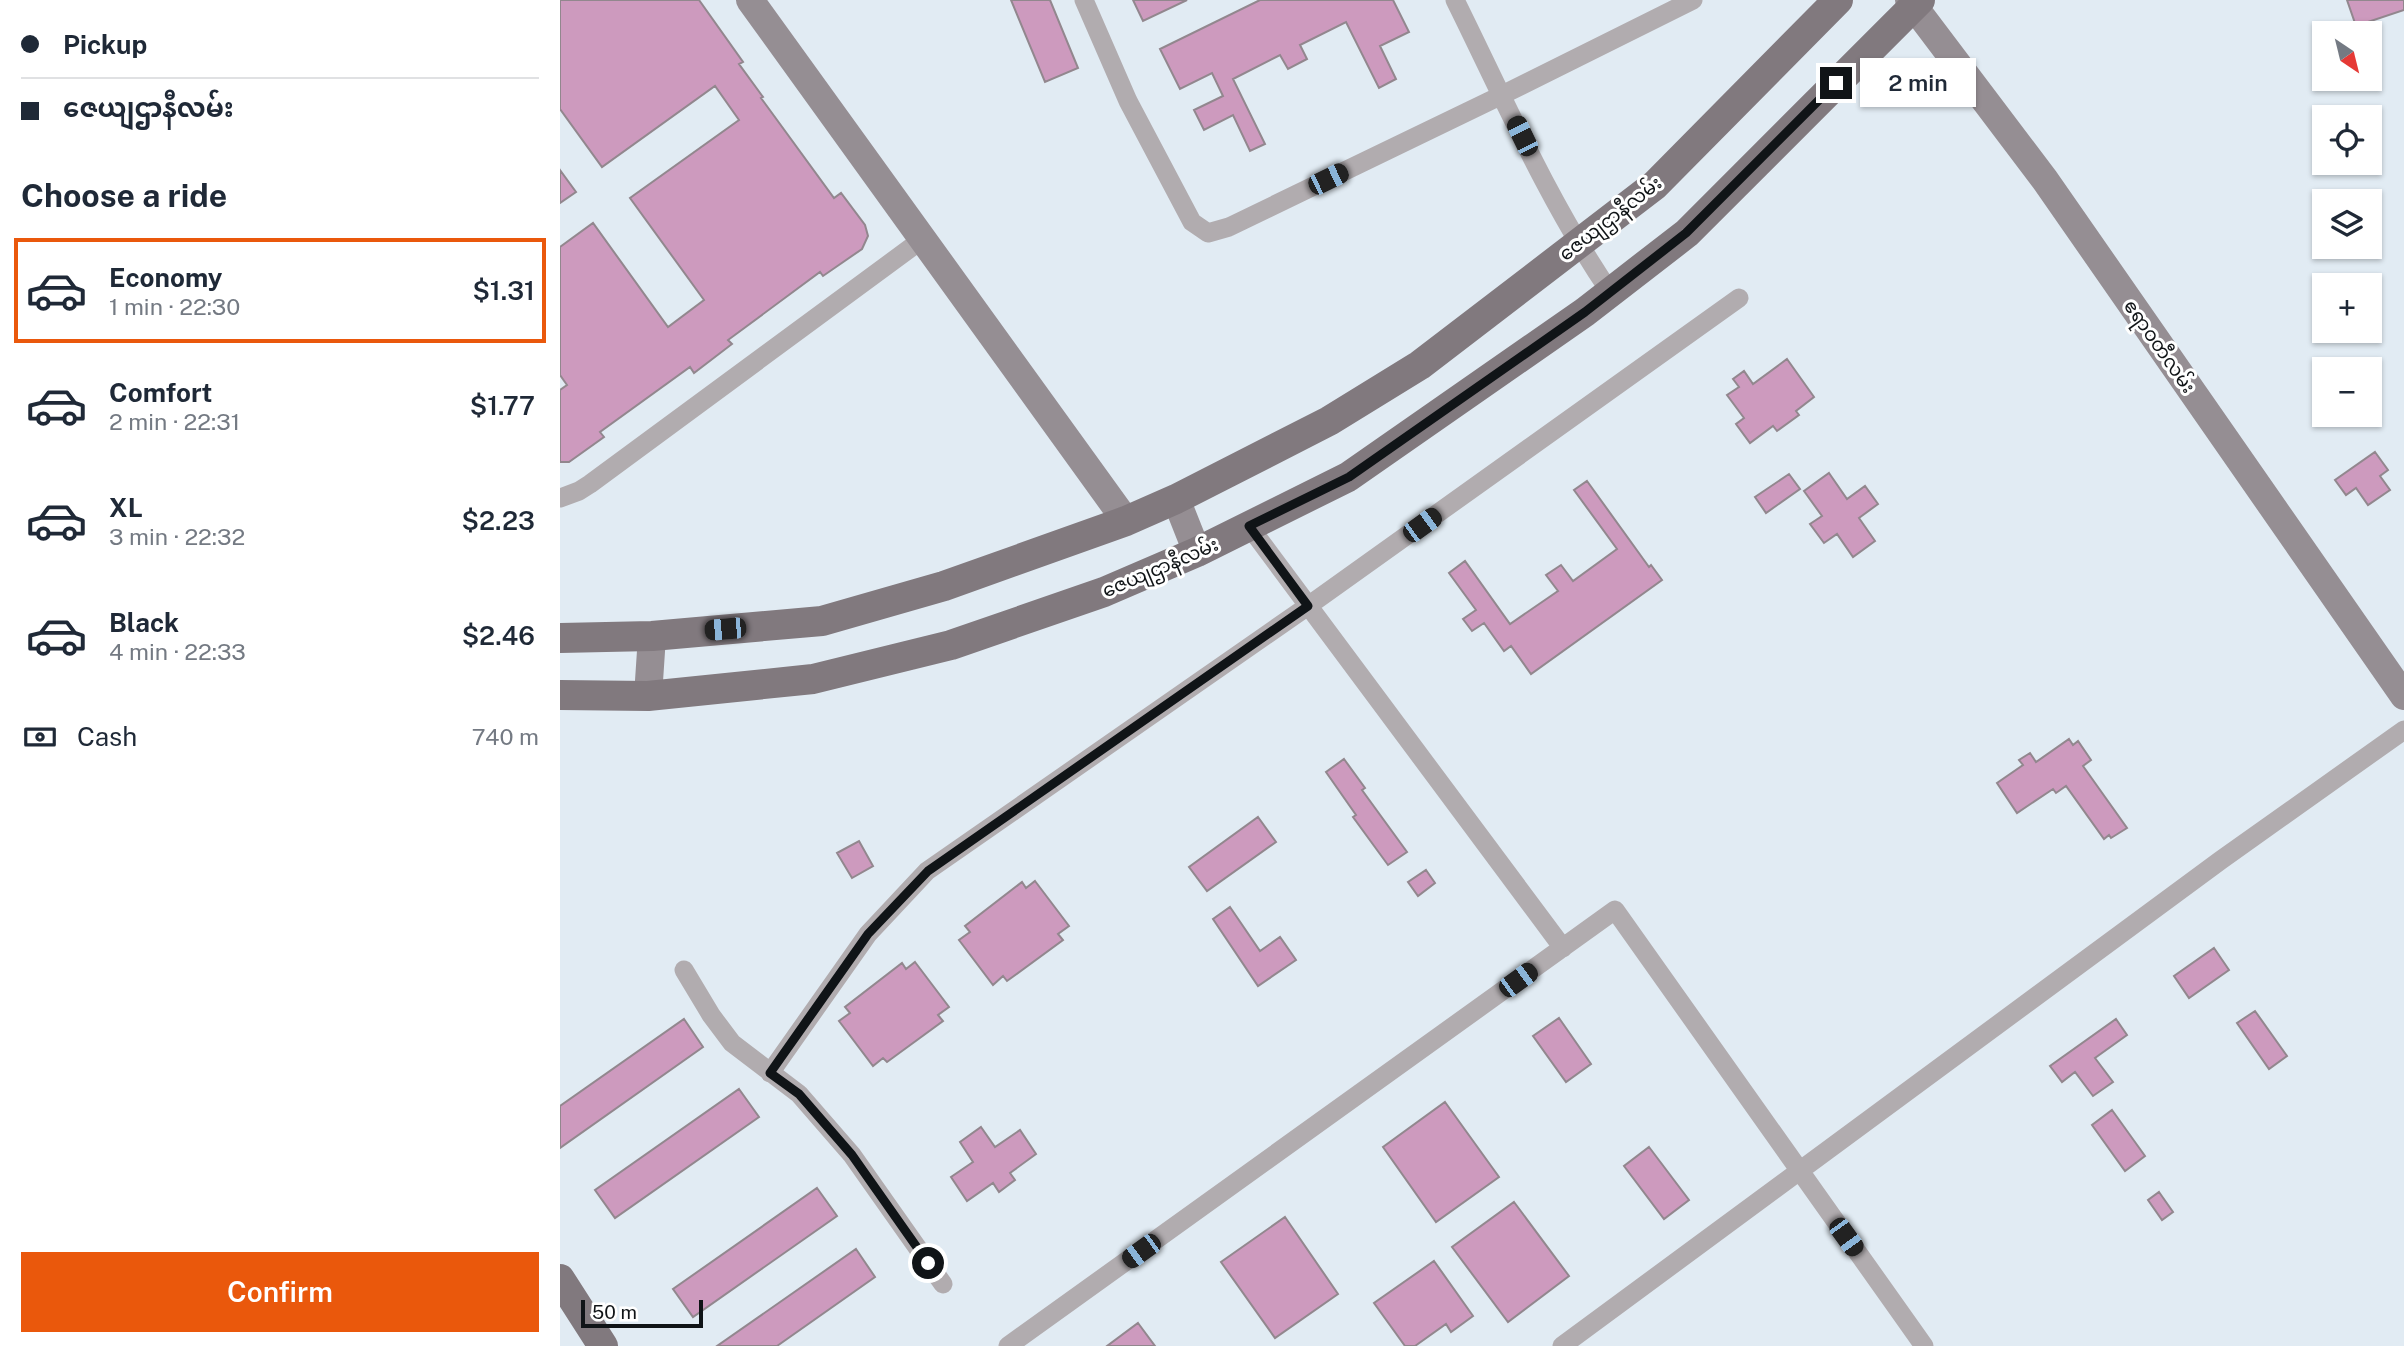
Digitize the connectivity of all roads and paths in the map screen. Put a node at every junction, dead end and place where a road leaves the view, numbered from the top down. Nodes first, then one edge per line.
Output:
1 (750, 0) edge
2 (1084, 0) edge
3 (1455, 0) edge
4 (1693, 0) edge
5 (1838, 0) edge
6 (1914, 2) edge
7 (1502, 95) junction
8 (924, 239) junction
9 (1577, 244) junction
10 (1610, 292) junction
11 (1739, 298) dead end
12 (560, 498) edge
13 (1176, 499) junction
14 (1126, 521) junction
15 (1249, 526) junction
16 (1197, 552) junction
17 (1308, 606) junction
18 (653, 635) junction
19 (560, 638) edge
20 (560, 695) edge
21 (648, 696) junction
22 (2404, 696) edge
23 (2404, 730) edge
24 (1563, 948) junction
25 (684, 970) dead end
26 (770, 1073) junction
27 (1799, 1171) junction
28 (560, 1279) edge
29 (943, 1284) dead end
30 (603, 1346) edge
31 (1008, 1346) edge
32 (1562, 1346) edge
33 (1924, 1346) edge

1 - 8 street
2 - 7 street
3 - 7 street
4 - 7 street
5 - 9 main road, ဇေယျဌာနီလမ်း
6 - 10 main road, ဇေယျဌာနီလမ်း
6 - 22 street, ဧရာဝတီလမ်း
7 - 9 street
8 - 12 street
8 - 14 street
9 - 10 street
9 - 13 main road, ဇေယျဌာနီလမ်း
10 - 15 main road, ဇေယျဌာနီလမ်း
11 - 17 street
13 - 14 main road, ဇေယျဌာနီလမ်း
13 - 16 street
14 - 18 main road, ဇေယျဌာနီလမ်း
15 - 16 main road, ဇေယျဌာနီလမ်း
15 - 17 street
16 - 21 main road, ဇေယျဌာနီလမ်း
17 - 24 street
17 - 26 street
18 - 19 main road, ဇေယျဌာနီလမ်း
18 - 21 street
20 - 21 main road, ဇေယျဌာနီလမ်း
23 - 27 street
24 - 27 street
24 - 31 street
25 - 26 street
26 - 29 street
27 - 32 street
27 - 33 street
28 - 30 main road

